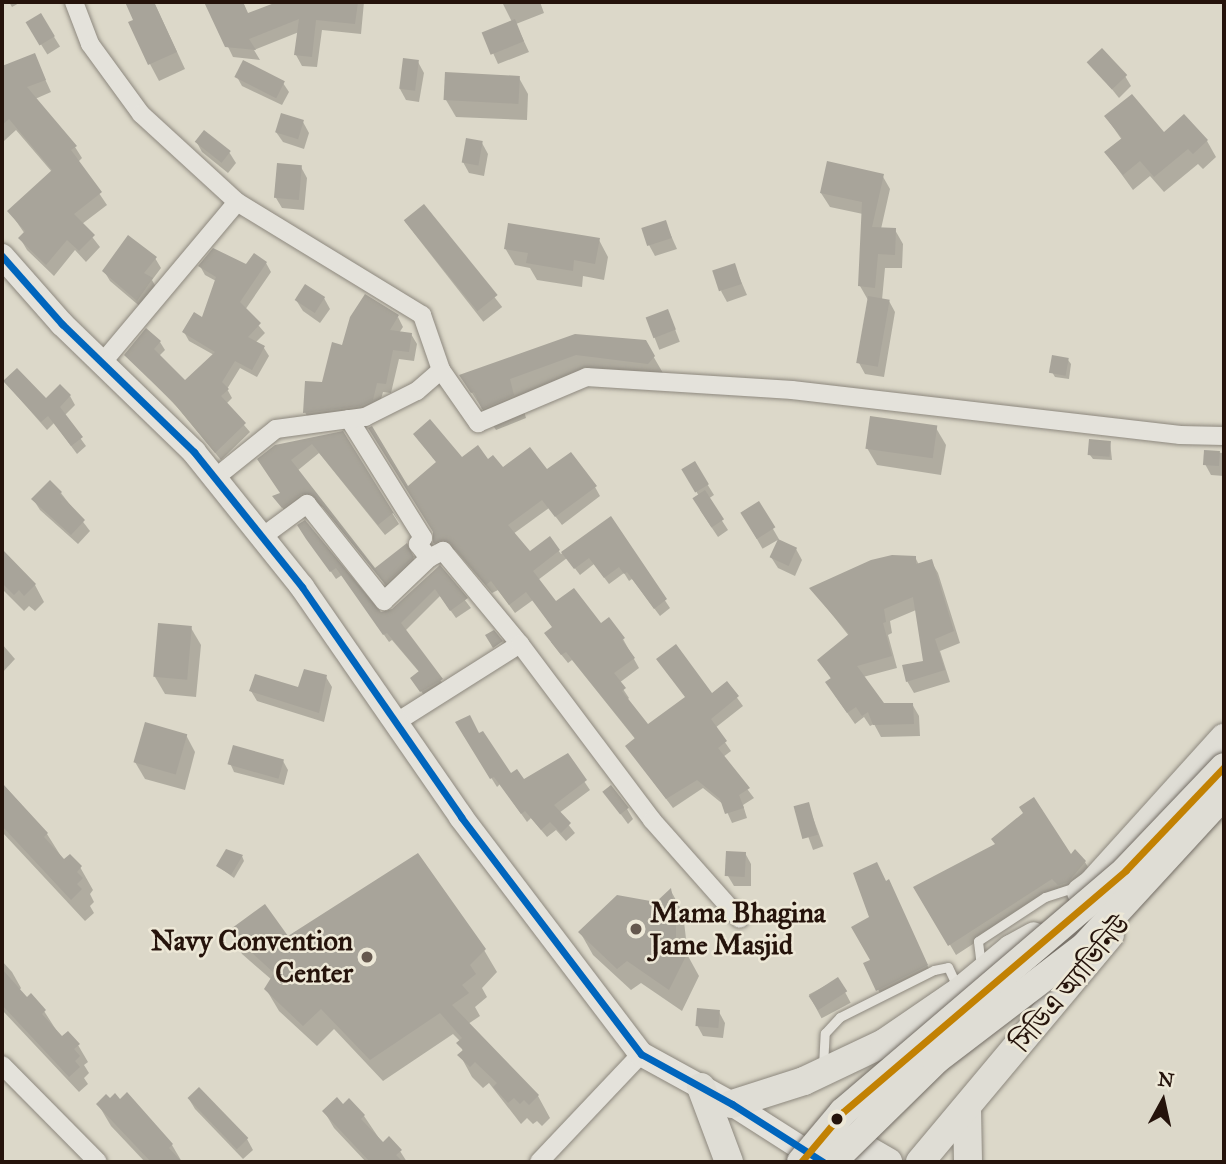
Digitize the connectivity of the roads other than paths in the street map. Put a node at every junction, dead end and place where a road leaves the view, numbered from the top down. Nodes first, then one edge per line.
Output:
1 (74, 2) edge
2 (237, 202) junction
3 (2, 256) edge
4 (102, 363) junction
5 (441, 370) junction
6 (349, 419) junction
7 (1224, 436) edge
8 (215, 478) junction
9 (262, 537) junction
10 (429, 558) junction
11 (520, 644) junction
12 (396, 723) junction
13 (1224, 738) edge
14 (1224, 767) edge
15 (1224, 795) edge
16 (1224, 808) edge
17 (1092, 884) junction
18 (740, 919) dead end
19 (984, 976) junction
20 (960, 991) junction
21 (641, 1054) junction
22 (2, 1065) edge
23 (822, 1074) junction
24 (701, 1087) joint
25 (967, 1109) junction
26 (724, 1114) junction
27 (876, 1155) edge
28 (97, 1162) edge
29 (540, 1162) edge
30 (729, 1162) edge
31 (802, 1162) edge
32 (824, 1162) edge
33 (832, 1162) edge
34 (920, 1162) edge
35 (968, 1162) edge

1 - 2 street
2 - 4 street
2 - 5 street
3 - 4 main road
4 - 8 main road
5 - 6 street
5 - 7 street
6 - 8 street
6 - 10 street
8 - 9 main road
9 - 10 street
9 - 12 main road
10 - 11 street
11 - 12 street
11 - 18 street
12 - 21 main road
13 - 17 highway, সিডিএ অ্যাভিনিউ
14 - 31 highway, bridge
15 - 33 highway, bridge
16 - 25 highway, সিডিএ অ্যাভিনিউ
17 - 19 highway, সিডিএ অ্যাভিনিউ
17 - 19 lane
19 - 20 highway
19 - 27 highway, সিডিএ অ্যাভিনিউ
20 - 23 highway
20 - 23 lane
21 - 24 main road
21 - 29 street
22 - 28 street
23 - 26 highway
24 - 26 highway
25 - 34 highway, সিডিএ অ্যাভিনিউ
25 - 35 highway
26 - 30 highway
26 - 32 main road
27 - 32 highway

